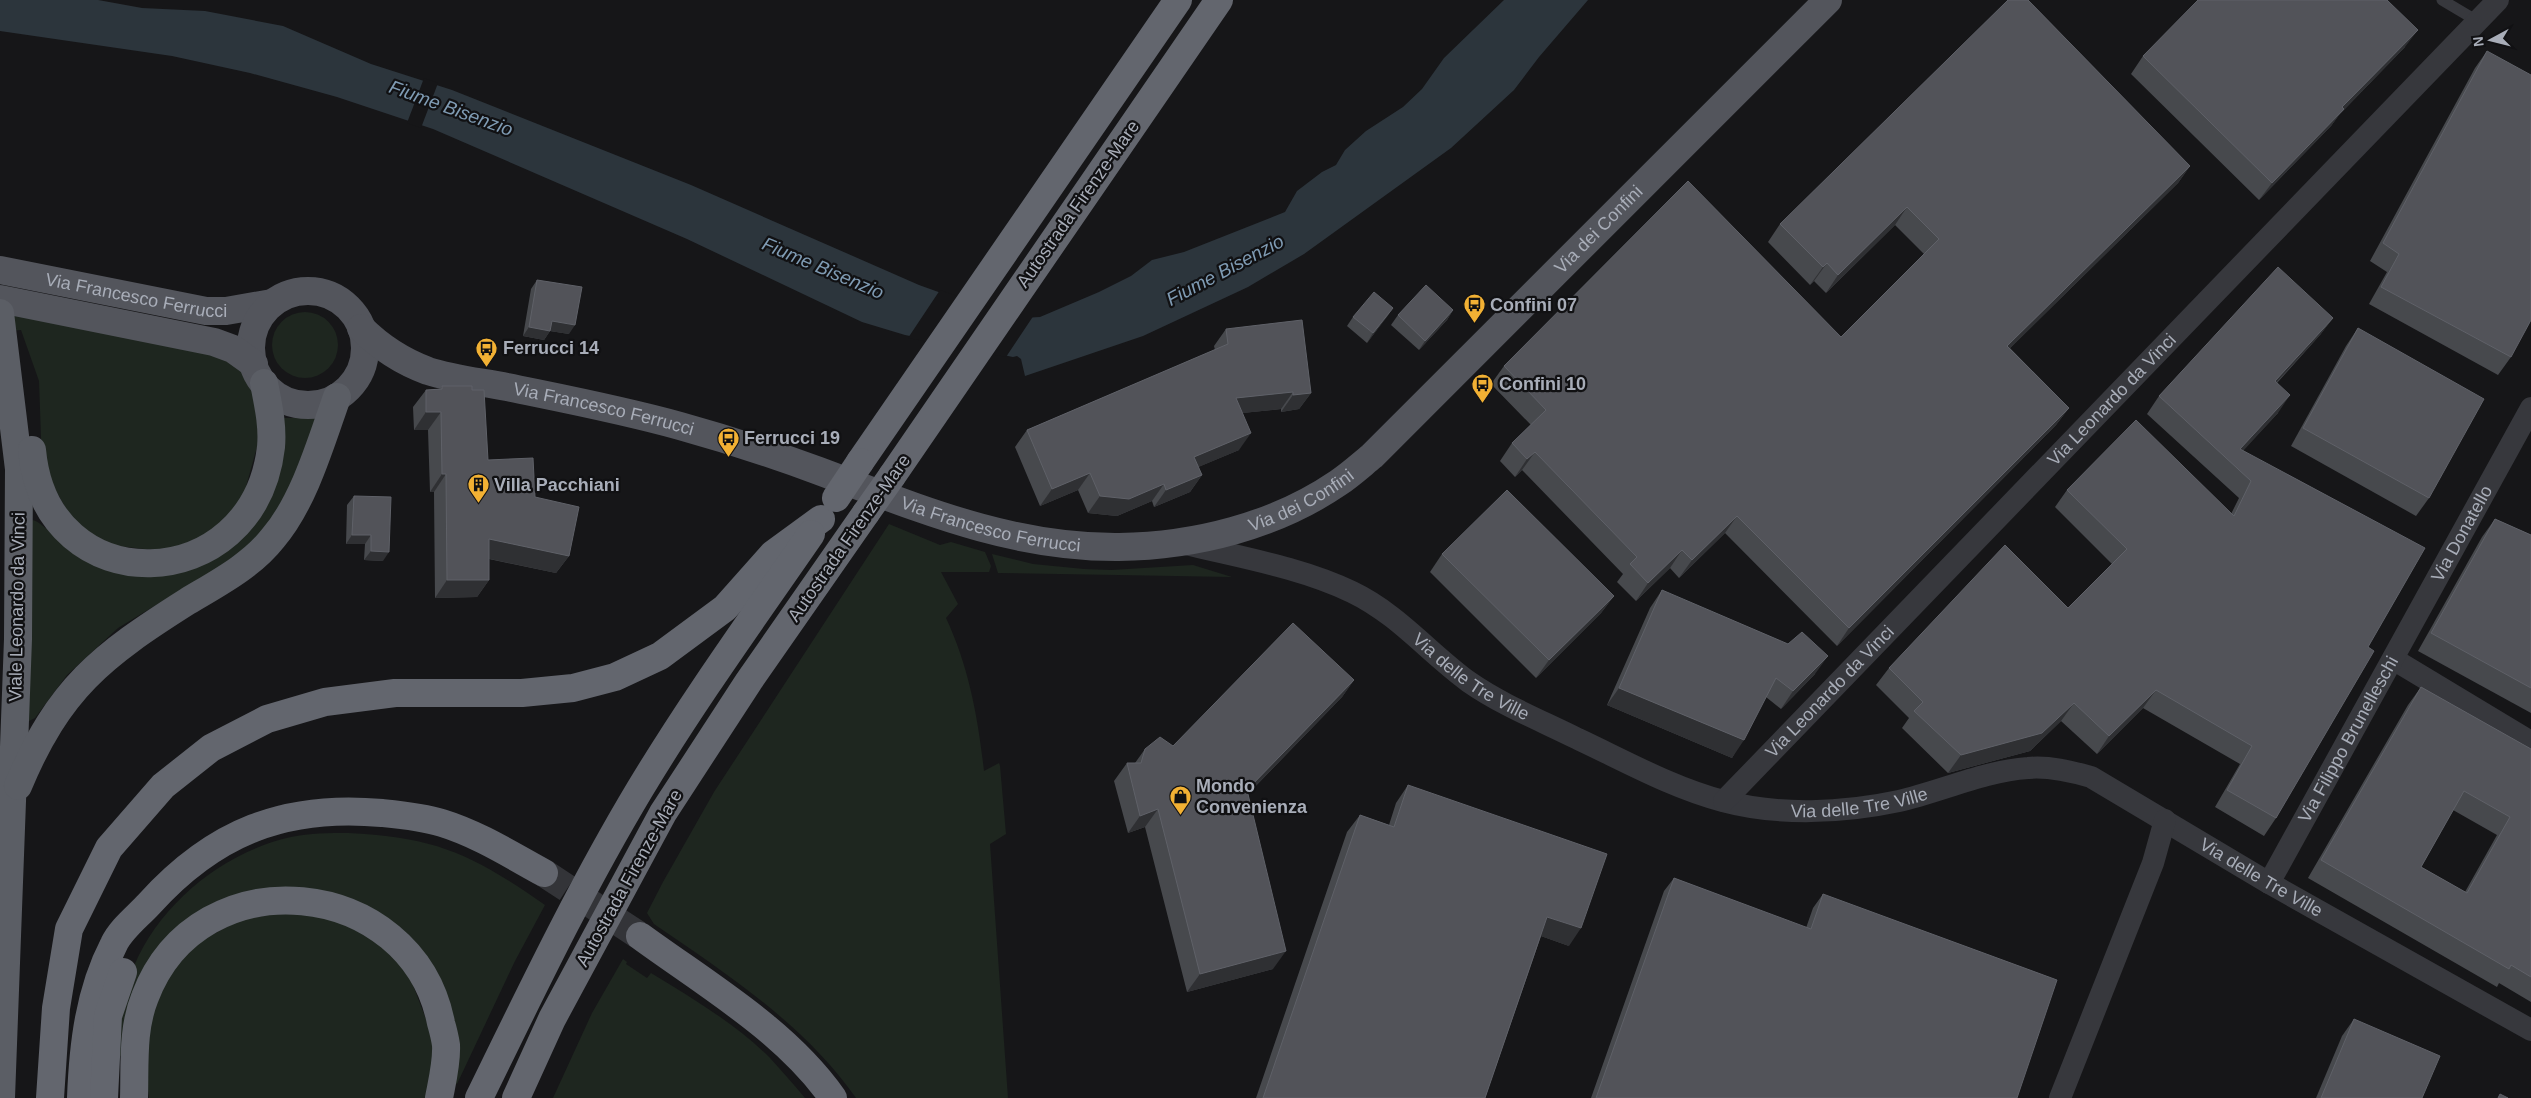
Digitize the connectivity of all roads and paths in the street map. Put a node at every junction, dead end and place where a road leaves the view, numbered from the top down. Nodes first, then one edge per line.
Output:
1 (1178, 0) edge
2 (1219, 0) edge
3 (1828, 0) edge
4 (2442, 0) edge
5 (2498, 0) edge
6 (2479, 22) junction
7 (0, 270) edge
8 (0, 299) edge
9 (272, 303) junction
10 (0, 328) edge
11 (361, 328) junction
12 (430, 371) junction
13 (259, 373) junction
14 (345, 390) junction
15 (2531, 408) edge
16 (828, 508) junction
17 (1181, 543) junction
18 (0, 548) edge
19 (2393, 659) junction
20 (2531, 742) edge
21 (1724, 801) junction
22 (12, 802) junction
23 (2165, 820) junction
24 (544, 873) tunnel mouth
25 (2269, 883) junction
26 (161, 890) junction
27 (640, 936) tunnel mouth
28 (552, 1018) junction
29 (2531, 1030) edge
30 (1, 1098) edge
31 (50, 1098) edge
32 (81, 1098) edge
33 (104, 1098) edge
34 (134, 1098) edge
35 (439, 1098) edge
36 (479, 1098) edge
37 (516, 1098) edge
38 (530, 1098) edge
39 (833, 1098) edge
40 (2060, 1098) edge

1 - 16 highway, Autostrada Firenze-Mare, bridge
2 - 28 highway, Autostrada Firenze-Mare, bridge
3 - 17 main road, Via dei Confini
4 - 6 lane
5 - 6 street, Via Leonardo da Vinci
6 - 21 street, Via Leonardo da Vinci
7 - 9 main road, Via Francesco Ferrucci
8 - 13 main road, Via Francesco Ferrucci
9 - 11 main road, Via Francesco Ferrucci
9 - 13 main road
10 - 13 highway
10 - 18 highway, Viale Leonardo da Vinci
10 - 22 highway, Viale Leonardo da Vinci
11 - 12 main road, Via Francesco Ferrucci
11 - 14 main road, Via Francesco Ferrucci
12 - 14 main road, Via Francesco Ferrucci
12 - 17 main road, Via Francesco Ferrucci
13 - 14 main road, Via Francesco Ferrucci
14 - 22 highway
15 - 19 street, Via Donatello
16 - 31 highway
16 - 36 highway, Autostrada Firenze-Mare
17 - 21 street, Via delle Tre Ville
19 - 20 street, Via Filippo Brunelleschi
19 - 25 street, Via Filippo Brunelleschi
21 - 23 street, Via delle Tre Ville
22 - 30 highway, Viale Leonardo da Vinci
23 - 25 street, Via delle Tre Ville
23 - 40 street
24 - 26 highway
25 - 29 street, Via delle Tre Ville
26 - 32 highway
26 - 33 highway
27 - 39 highway
28 - 37 highway, Autostrada Firenze-Mare
28 - 38 highway
34 - 35 highway

